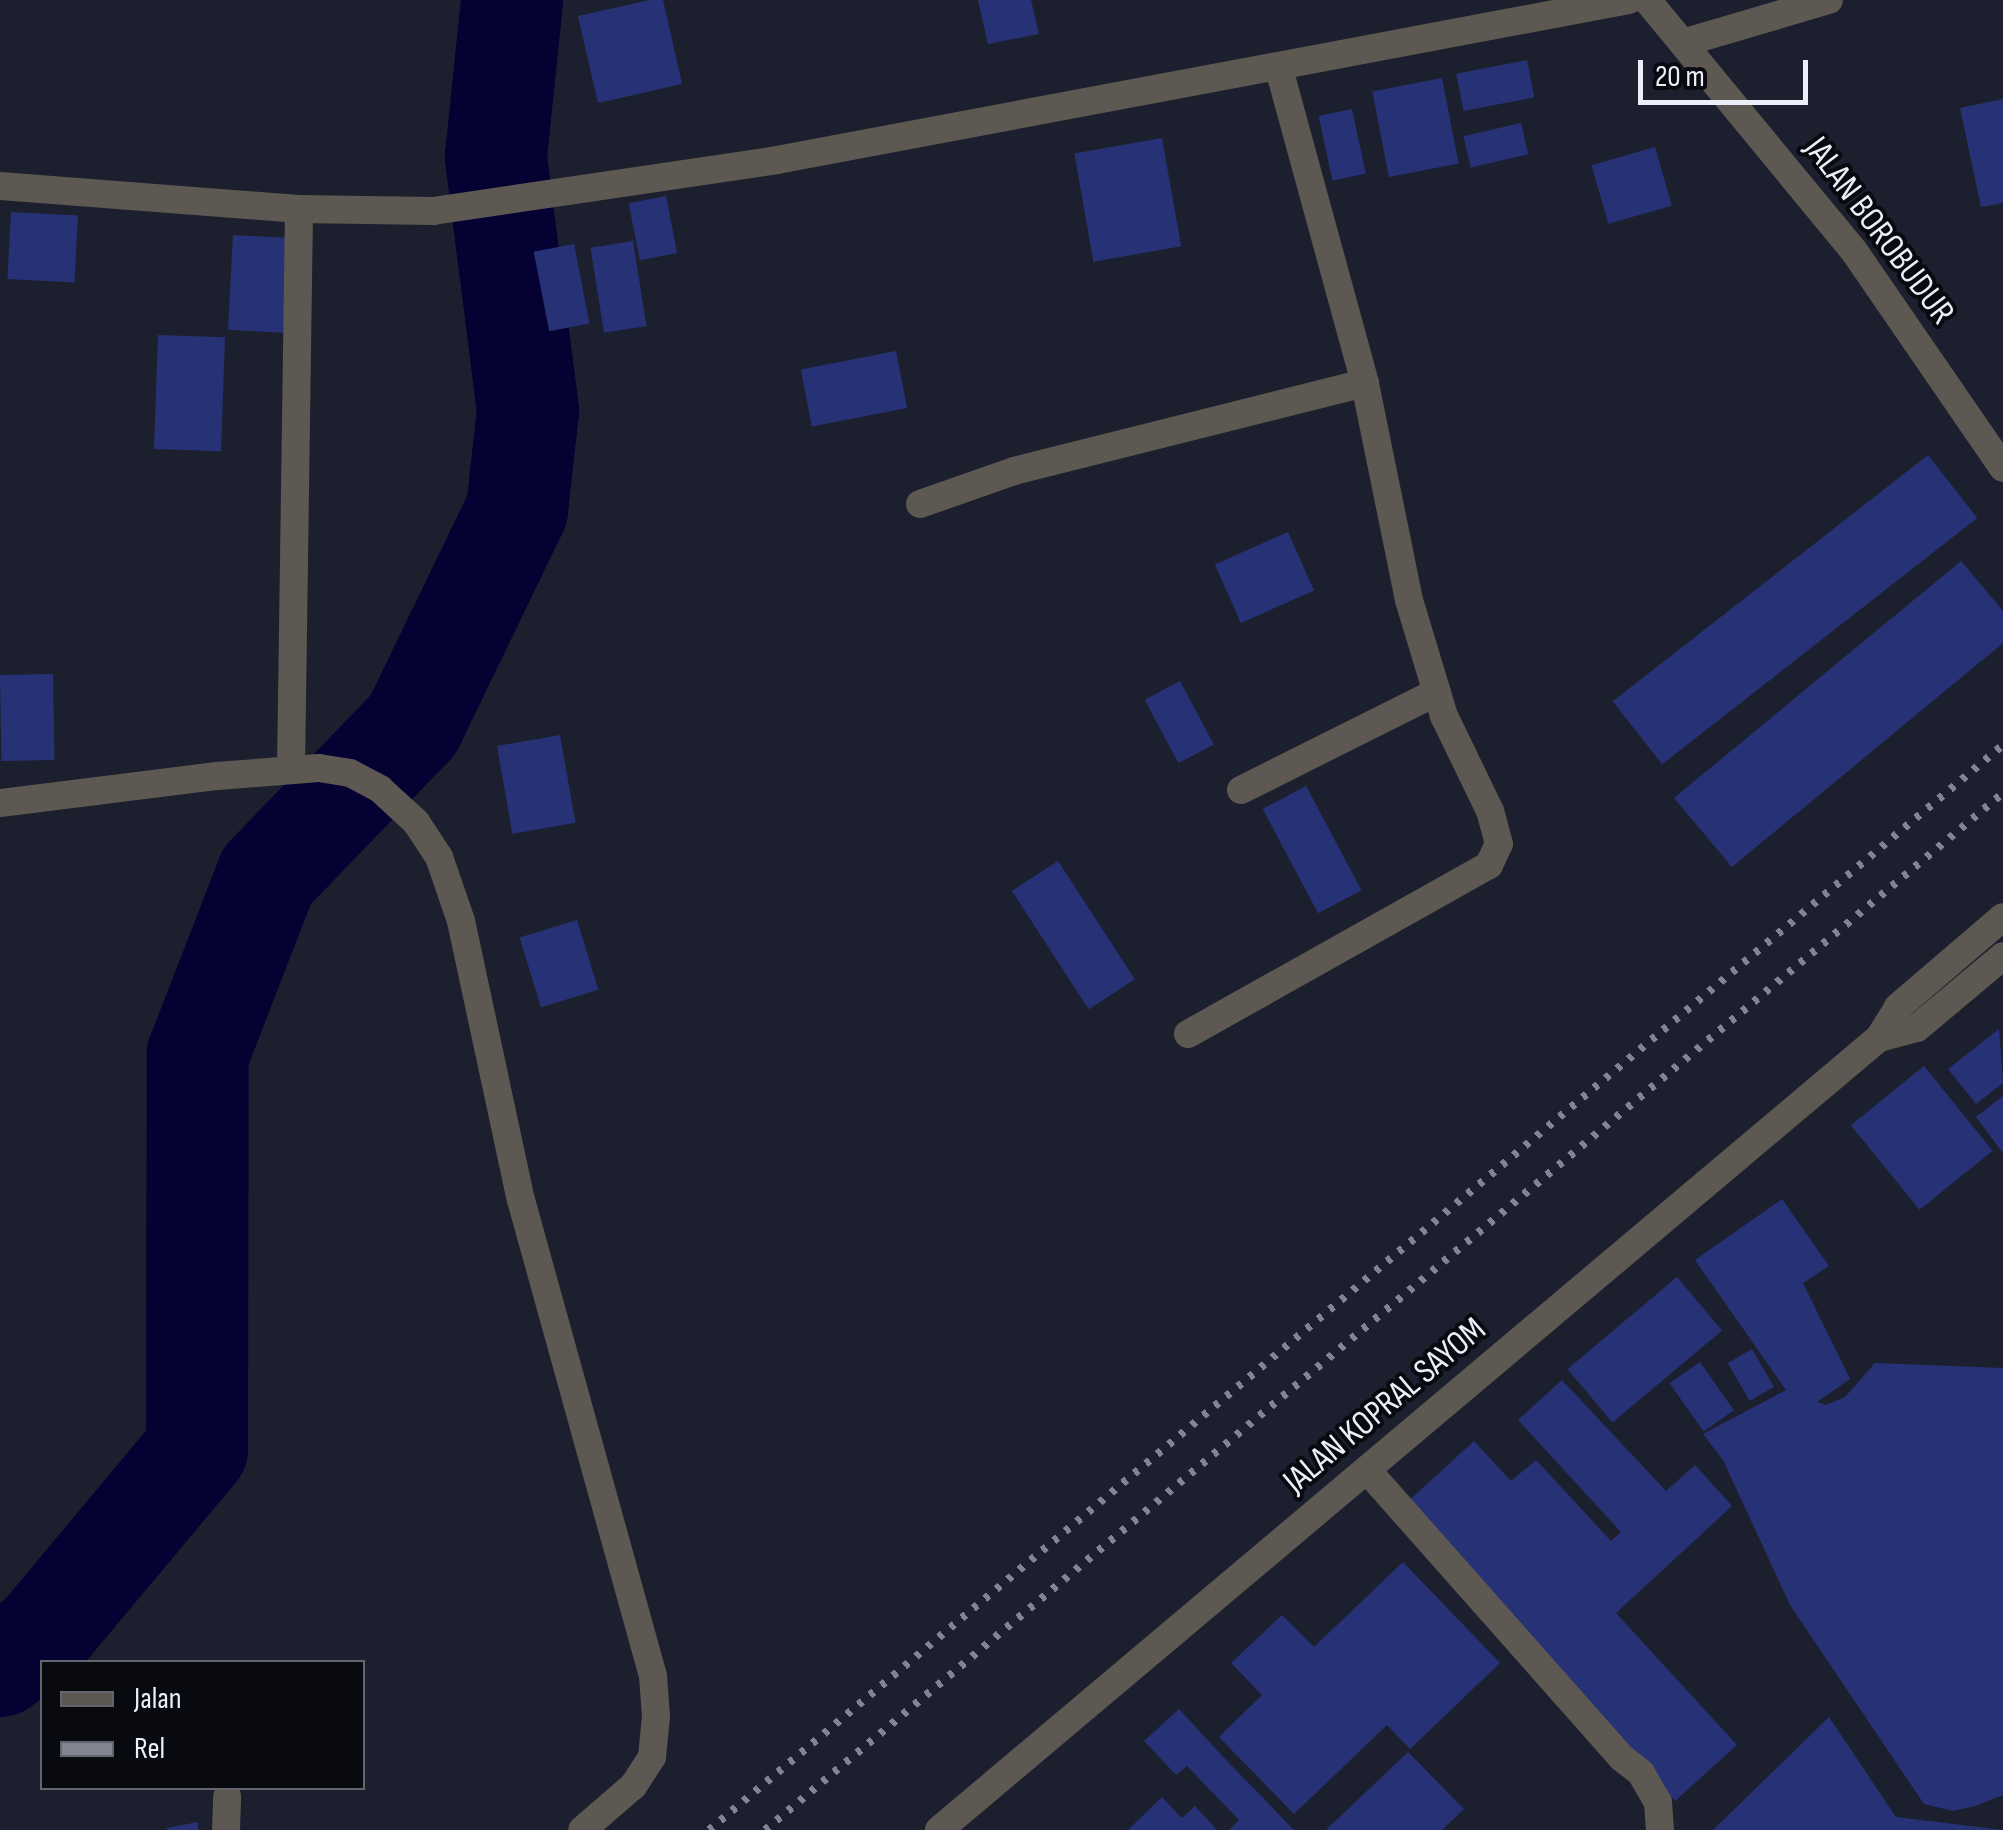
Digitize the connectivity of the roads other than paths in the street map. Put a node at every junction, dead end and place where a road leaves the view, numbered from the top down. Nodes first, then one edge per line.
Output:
1 (1629, 0) edge
2 (1647, 0) edge
3 (1829, 0) edge
4 (1686, 42) junction
5 (1280, 68) junction
6 (0, 186) edge
7 (298, 209) junction
8 (1365, 382) junction
9 (2003, 468) edge
10 (920, 504) dead end
11 (1437, 692) junction
12 (292, 770) junction
13 (1241, 790) dead end
14 (0, 803) edge
15 (2003, 917) edge
16 (2003, 956) edge
17 (1188, 1034) dead end
18 (1879, 1038) junction
19 (1367, 1470) junction
20 (227, 1797) dead end
21 (226, 1830) edge
22 (582, 1830) edge
23 (939, 1830) edge
24 (1660, 1830) edge

1 - 5 street
2 - 4 street, JALAN BOROBUDUR
3 - 4 street
4 - 9 street, JALAN BOROBUDUR
5 - 7 street
5 - 8 street
6 - 7 street
7 - 12 street
8 - 10 street
8 - 11 street
11 - 13 street
11 - 17 street
12 - 14 street
12 - 22 street
15 - 18 street, JALAN KOPRAL SAYOM
16 - 18 street, JALAN KOPRAL SAYOM
18 - 19 street, JALAN KOPRAL SAYOM
19 - 23 street, JALAN KOPRAL SAYOM
19 - 24 street
20 - 21 street

